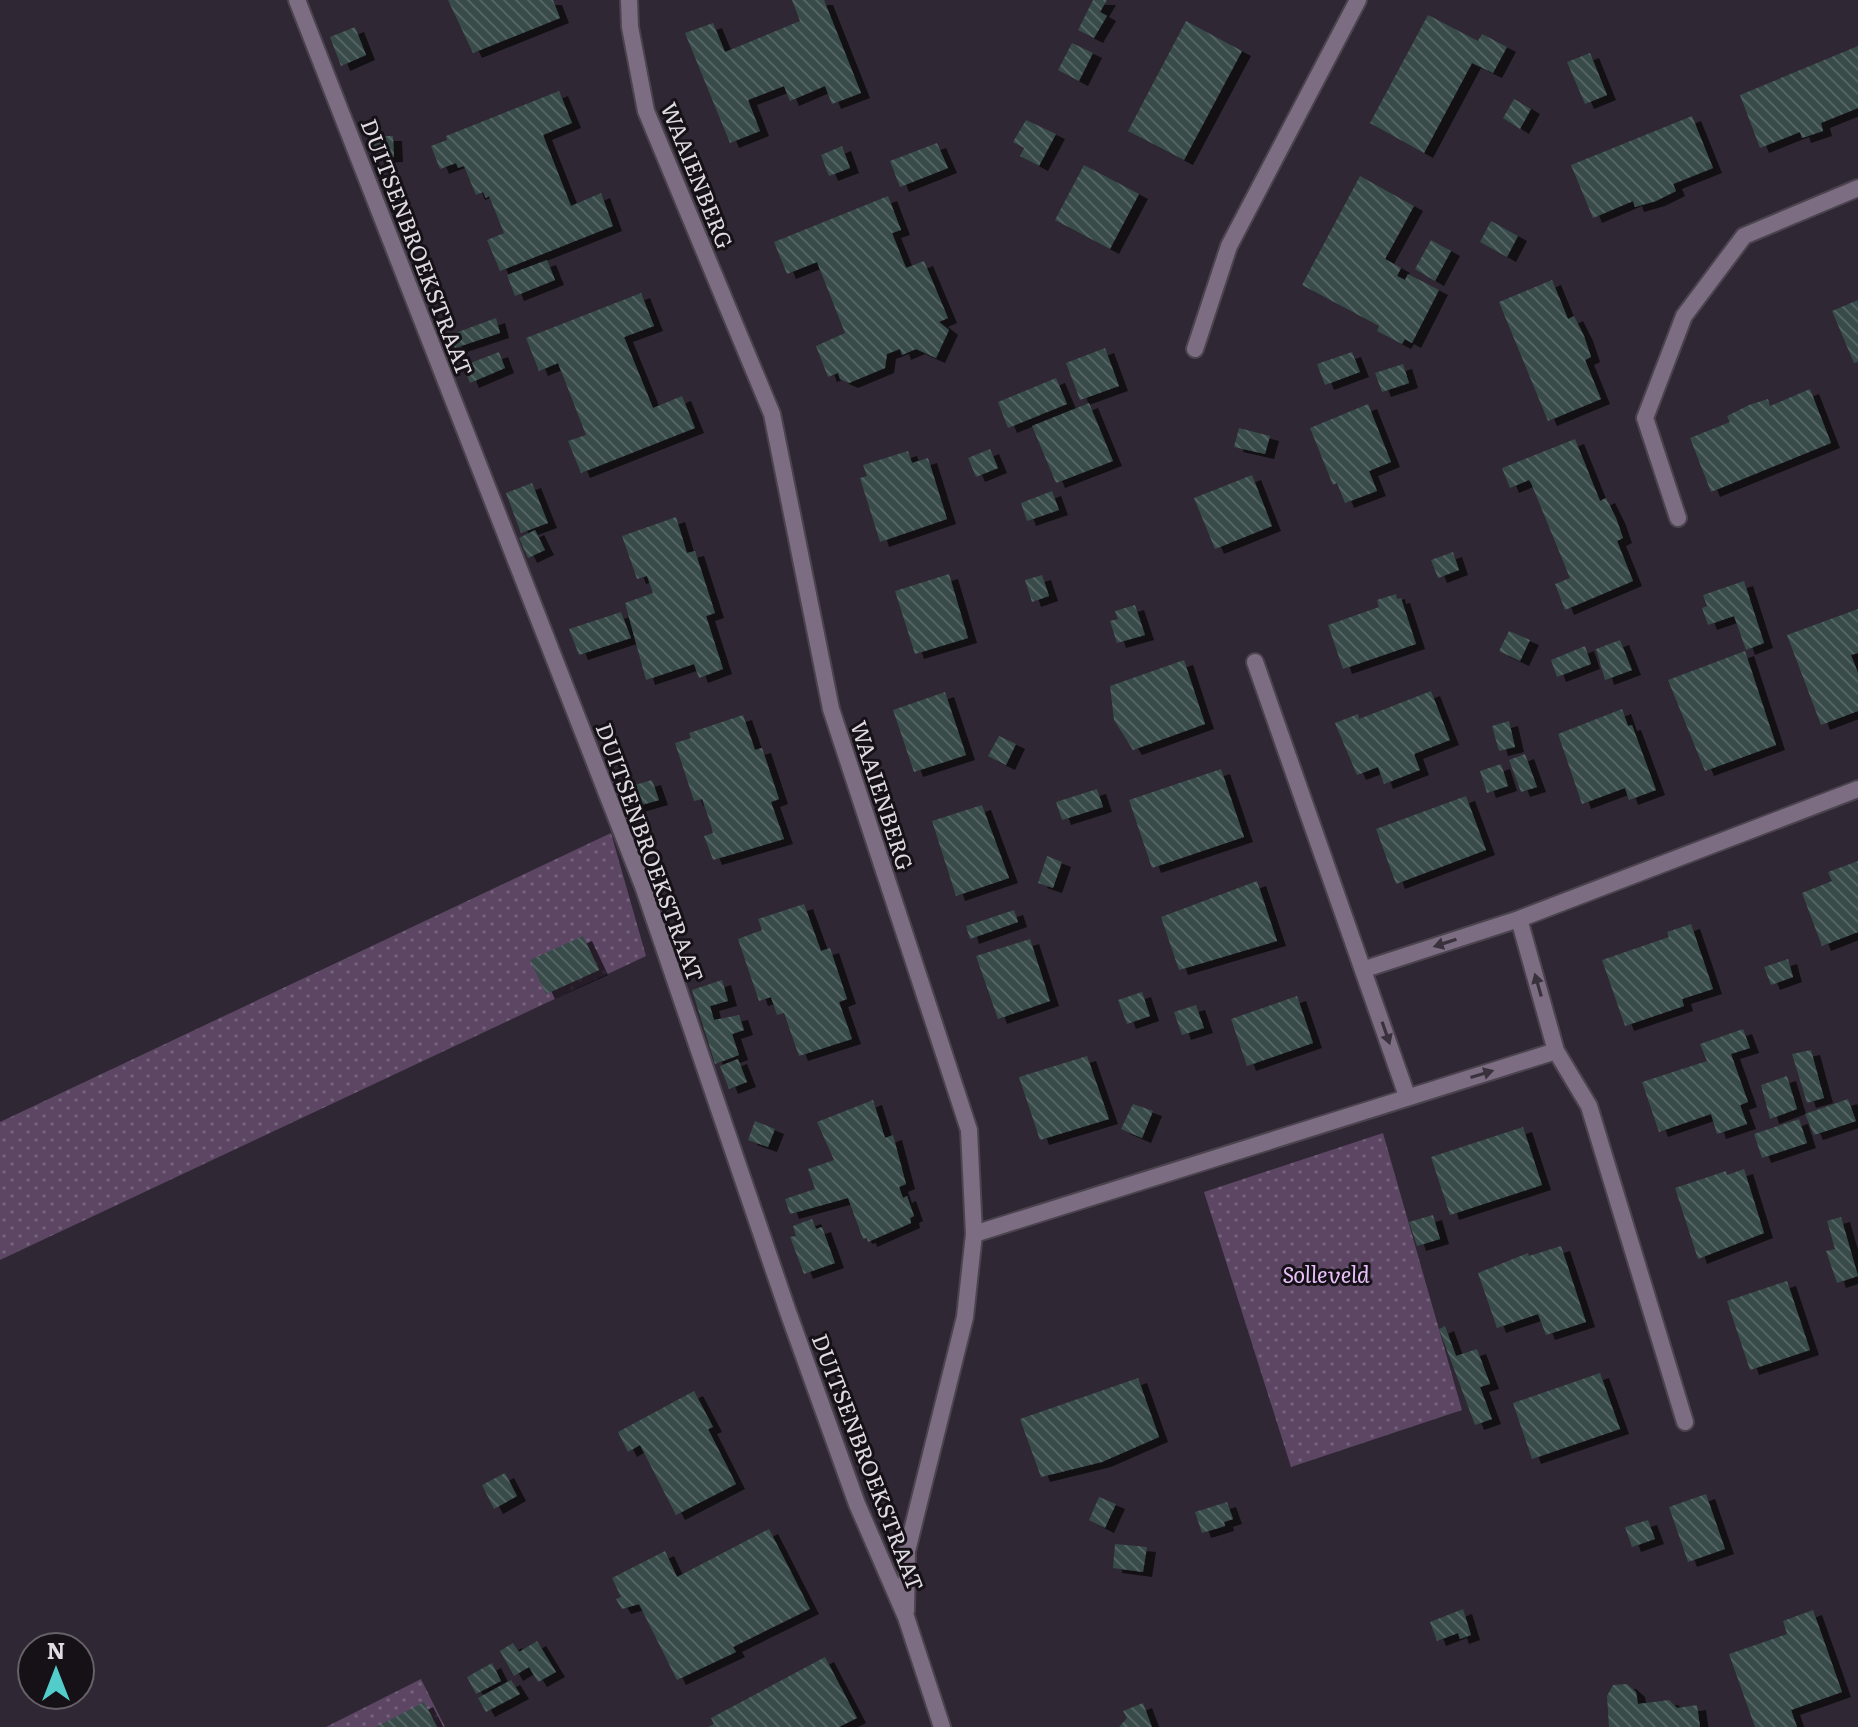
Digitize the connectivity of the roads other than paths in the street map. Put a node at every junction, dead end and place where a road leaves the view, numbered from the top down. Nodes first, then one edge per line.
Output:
1 (297, 0) edge
2 (629, 0) edge
3 (1358, 0) edge
4 (1858, 188) edge
5 (1195, 349) dead end
6 (1678, 518) dead end
7 (1255, 662) dead end
8 (1858, 789) edge
9 (1519, 919) junction
10 (1365, 969) junction
11 (1556, 1051) junction
12 (1407, 1096) junction
13 (974, 1234) junction
14 (1685, 1422) dead end
15 (906, 1617) junction
16 (942, 1727) edge

1 - 15 street, DUITSENBROEKSTRAAT
2 - 13 street, WAAIENBERG
3 - 5 street
4 - 6 street
7 - 10 street
8 - 9 street
9 -> 10 street
11 -> 9 street
10 -> 12 street
12 -> 11 street
11 - 14 street
12 - 13 street
13 - 15 street, WAAIENBERG
15 - 16 street, DUITSENBROEKSTRAAT

